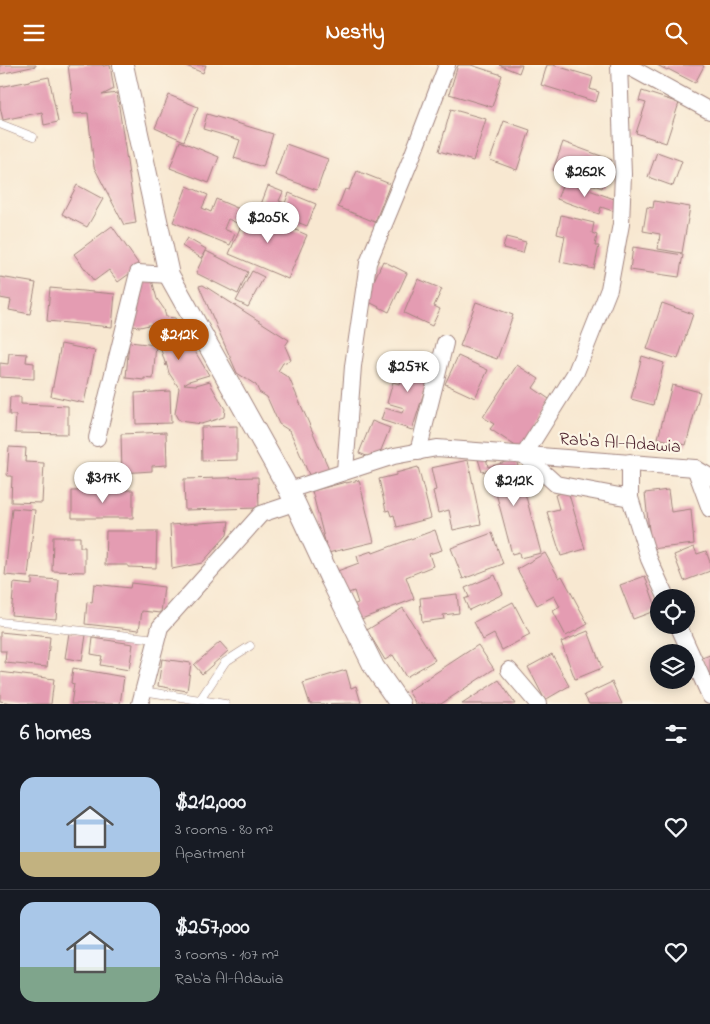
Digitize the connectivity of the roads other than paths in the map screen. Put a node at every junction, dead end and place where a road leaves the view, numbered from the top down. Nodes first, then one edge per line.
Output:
1 (123, 65) edge
2 (447, 65) edge
3 (619, 65) edge
4 (626, 65) edge
5 (710, 111) edge
6 (0, 125) edge
7 (33, 137) dead end
8 (169, 275) junction
9 (445, 343) dead end
10 (97, 437) dead end
11 (418, 452) junction
12 (524, 455) junction
13 (630, 462) junction
14 (695, 468) junction
15 (345, 471) junction
16 (710, 477) edge
17 (292, 497) junction
18 (630, 497) junction
19 (710, 509) edge
20 (662, 589) edge
21 (0, 622) edge
22 (682, 634) edge
23 (157, 639) junction
24 (250, 646) dead end
25 (509, 670) dead end
26 (710, 696) edge
27 (141, 698) edge
28 (200, 700) junction
29 (225, 704) edge
30 (400, 704) edge
31 (538, 704) edge

1 - 8 street
2 - 15 street
3 - 12 street
4 - 5 street
6 - 7 lane
8 - 10 street
8 - 17 street
9 - 11 street
11 - 12 street, Rab'a Al-Adawia
11 - 15 street, Rab'a Al-Adawia
12 - 13 street, Rab'a Al-Adawia
12 - 18 street
13 - 14 street, Rab'a Al-Adawia
13 - 18 street
14 - 16 street, Rab'a Al-Adawia
14 - 19 street
15 - 17 street, Rab'a Al-Adawia
17 - 23 street, Rab'a Al-Adawia
17 - 30 street
18 - 20 street
21 - 23 lane
22 - 26 street
23 - 27 street, Rab'a Al-Adawia
24 - 28 lane
25 - 31 street
27 - 28 lane
28 - 29 lane

